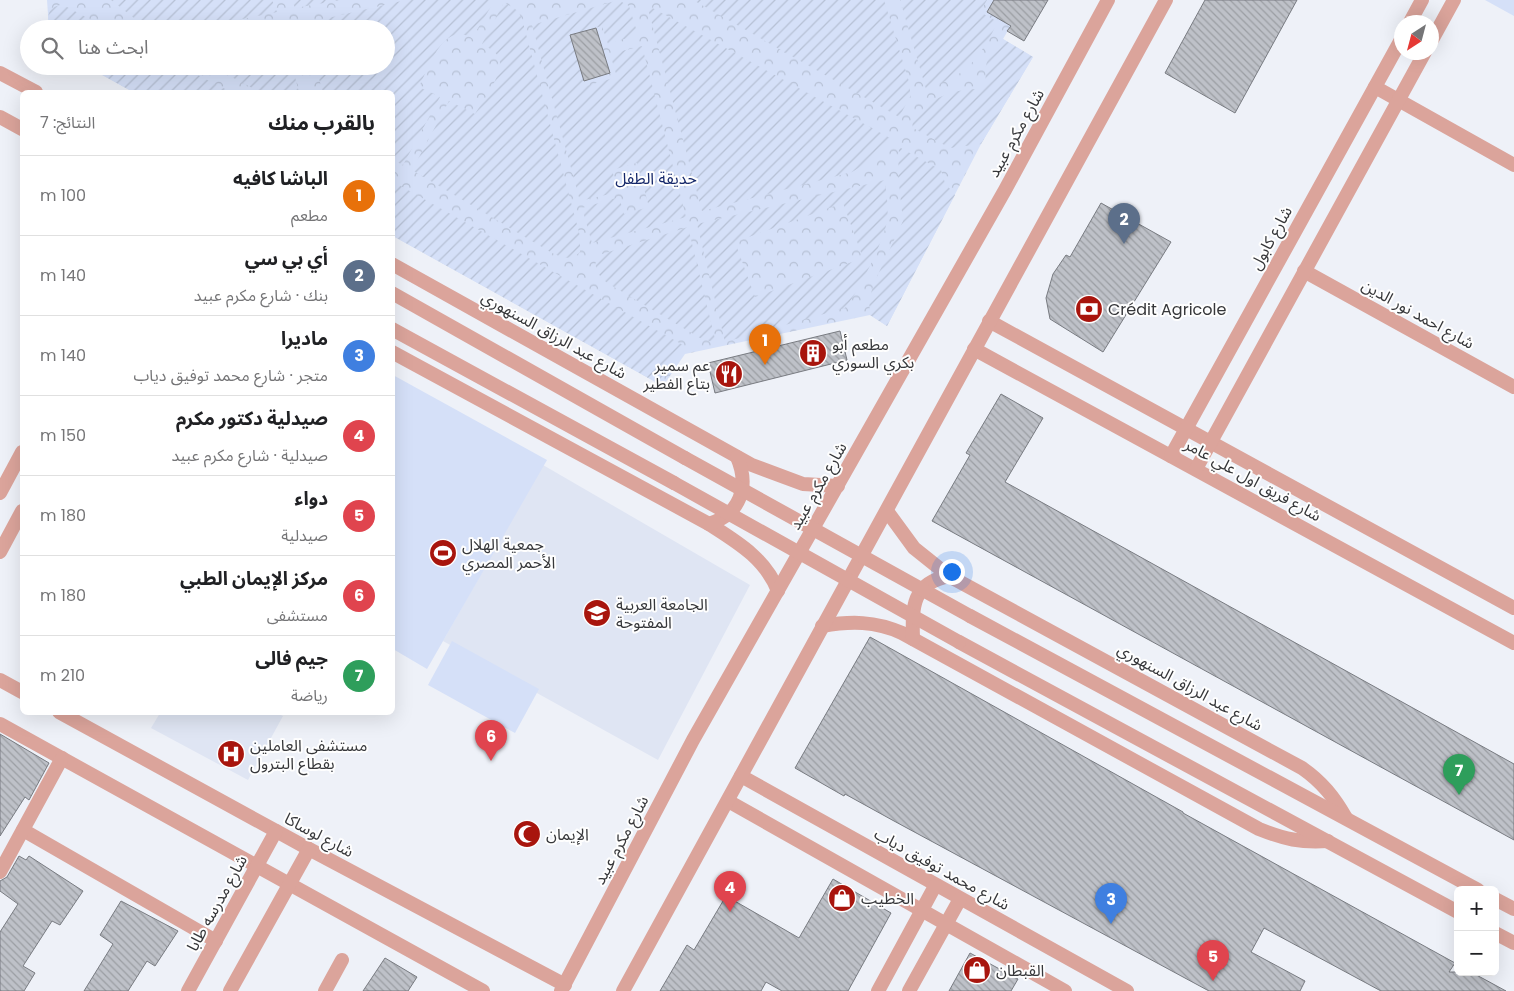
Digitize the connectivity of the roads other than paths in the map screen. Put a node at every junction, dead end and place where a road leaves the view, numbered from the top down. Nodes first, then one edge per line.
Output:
1 (1108, 0) edge
2 (1166, 0) edge
3 (1422, 0) edge
4 (1454, 0) edge
5 (1414, 15) edge
6 (1439, 27) edge
7 (1394, 52) edge
8 (1421, 60) edge
9 (0, 73) edge
10 (1374, 87) junction
11 (32, 90) edge
12 (1399, 100) junction
13 (0, 117) edge
14 (20, 128) edge
15 (1514, 164) edge
16 (395, 266) edge
17 (1304, 271) junction
18 (395, 295) edge
19 (989, 321) junction
20 (395, 331) edge
21 (974, 350) junction
22 (395, 354) edge
23 (1514, 388) edge
24 (1187, 428) junction
25 (1211, 441) junction
26 (20, 456) edge
27 (1172, 456) junction
28 (738, 457) junction
29 (1196, 468) junction
30 (838, 486) junction
31 (0, 493) edge
32 (886, 511) junction
33 (20, 515) edge
34 (709, 524) junction
35 (0, 552) edge
36 (949, 576) junction
37 (778, 591) junction
38 (1514, 608) edge
39 (822, 626) junction
40 (913, 639) junction
41 (1514, 643) edge
42 (0, 680) edge
43 (20, 691) edge
44 (64, 715) edge
45 (0, 724) edge
46 (62, 758) junction
47 (741, 776) junction
48 (728, 801) junction
49 (1346, 818) junction
50 (23, 830) junction
51 (276, 831) junction
52 (1329, 841) junction
53 (309, 850) junction
54 (257, 866) junction
55 (0, 872) edge
56 (290, 884) junction
57 (935, 886) junction
58 (1471, 886) edge
59 (960, 899) junction
60 (1499, 901) edge
61 (1514, 909) edge
62 (1454, 910) edge
63 (921, 911) junction
64 (945, 925) junction
65 (1499, 935) edge
66 (216, 941) junction
67 (1514, 943) edge
68 (342, 960) dead end
69 (563, 988) edge
70 (188, 991) edge
71 (230, 991) edge
72 (325, 991) edge
73 (483, 991) edge
74 (623, 991) edge
75 (878, 991) edge
76 (909, 991) edge
77 (1065, 991) edge
78 (1127, 991) edge

1 - 30 street, شارع مكرم عبيد
2 - 19 street
3 - 5 street
4 - 6 street
7 - 10 street, شارع كابول
8 - 12 street
9 - 11 street
10 - 12 street
10 - 24 street, شارع كابول
12 - 15 street
12 - 17 street
13 - 14 street
16 - 28 street, شارع عبد الرزاق السنهوري
17 - 23 street, شارع احمد نور الدين
17 - 25 street
18 - 49 street, bridge
19 - 21 street
19 - 24 street, شارع فريق اول علي عامر
20 - 52 street, bridge
21 - 27 street, شارع فريق اول علي عامر
21 - 32 street
22 - 34 street
24 - 25 street, شارع فريق اول علي عامر
24 - 27 street, شارع كابول
25 - 29 street
25 - 38 street, شارع فريق اول علي عامر
26 - 31 street
27 - 29 street, شارع فريق اول علي عامر
28 - 30 street, شارع عبد الرزاق السنهوري
28 - 34 street
29 - 41 street, شارع فريق اول علي عامر
30 - 37 street, شارع مكرم عبيد
32 - 36 street, شارع عبد الرزاق السنهوري
32 - 39 street
33 - 35 street
34 - 37 street
36 - 40 street
36 - 49 street, شارع عبد الرزاق السنهوري
37 - 69 street, شارع مكرم عبيد
39 - 40 street
39 - 47 street
40 - 52 street
42 - 43 street
44 - 51 street, شارع لوساكا
45 - 46 street
46 - 50 street
46 - 54 street
47 - 48 street
47 - 57 street, شارع محمد توفيق دياب
48 - 63 street
48 - 74 street
49 - 58 street, شارع عبد الرزاق السنهوري
50 - 55 street
50 - 66 street
51 - 53 street, شارع لوساكا
51 - 54 street, شارع مدرسه طابا
52 - 62 street
53 - 56 street
53 - 69 street, شارع لوساكا
54 - 56 street
54 - 66 street, شارع مدرسه طابا
56 - 71 street
56 - 73 street
57 - 59 street, شارع محمد توفيق دياب
57 - 63 street
59 - 64 street
59 - 78 street, شارع محمد توفيق دياب
60 - 61 street
63 - 64 street
63 - 75 street
64 - 76 street
64 - 77 street
65 - 67 street
66 - 70 street, شارع مدرسه طابا
68 - 72 street

